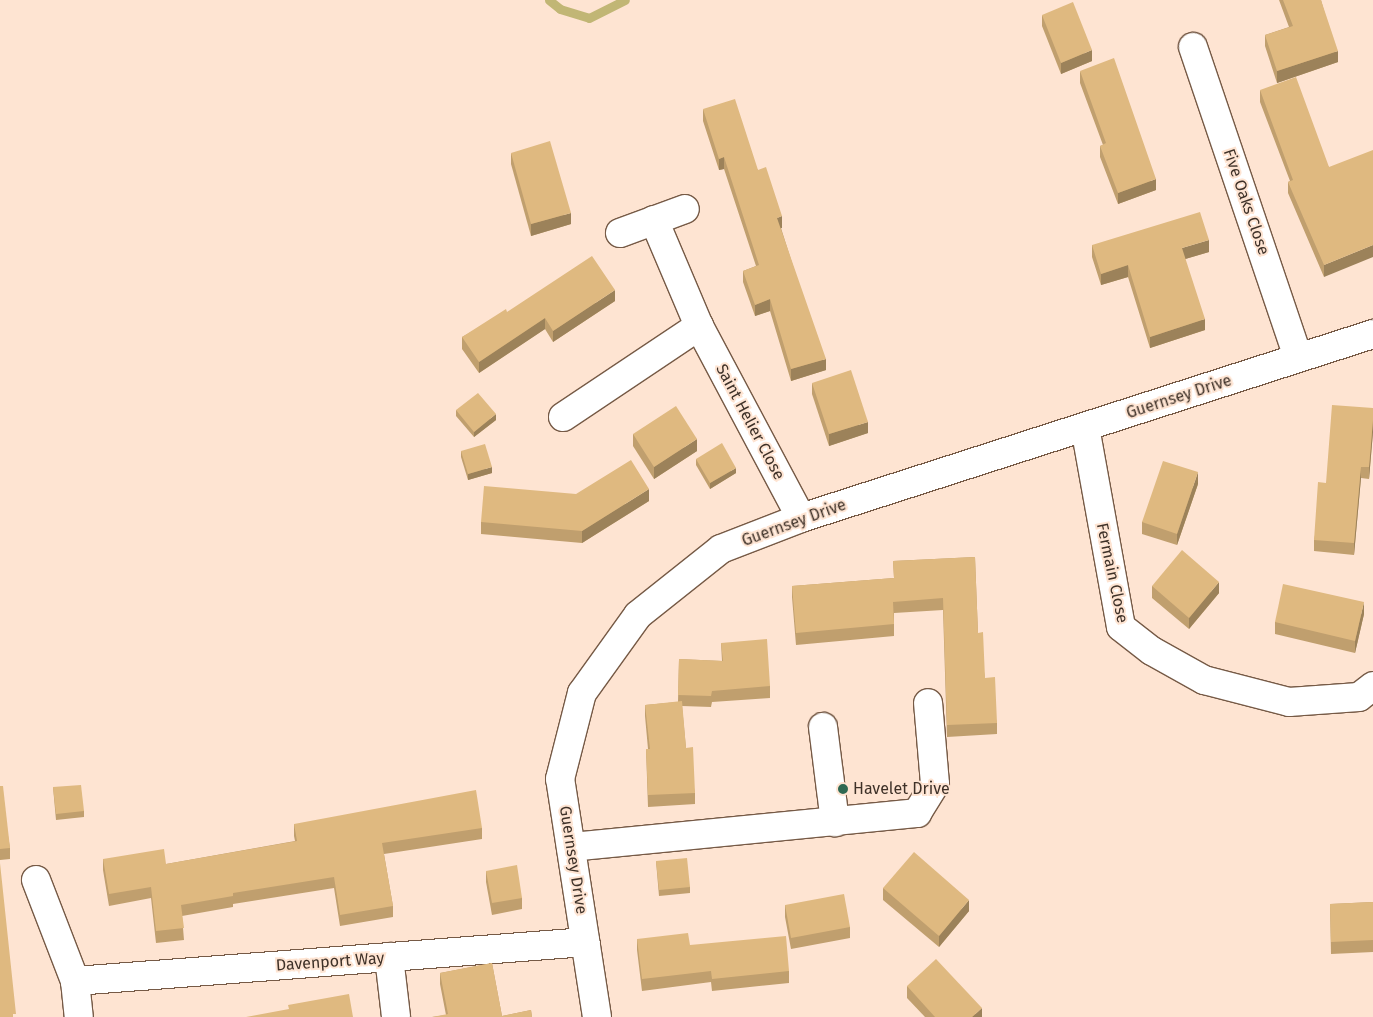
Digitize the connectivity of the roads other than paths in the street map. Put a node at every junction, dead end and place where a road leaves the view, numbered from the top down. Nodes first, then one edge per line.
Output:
1 (1193, 47) dead end
2 (685, 209) dead end
3 (654, 220) junction
4 (620, 233) dead end
5 (699, 326) junction
6 (1373, 334) edge
7 (1298, 358) junction
8 (563, 417) dead end
9 (1085, 427) junction
10 (801, 518) junction
11 (1373, 686) edge
12 (928, 703) dead end
13 (823, 727) dead end
14 (836, 822) junction
15 (571, 847) junction
16 (36, 880) dead end
17 (586, 942) junction
18 (389, 957) junction
19 (75, 981) junction
20 (79, 1017) edge
21 (396, 1017) edge
22 (597, 1017) edge

1 - 7 street, Five Oaks Close
2 - 3 street
3 - 4 street
3 - 5 street, Saint Helier Close
5 - 8 street
5 - 10 street, Saint Helier Close
6 - 7 street, Guernsey Drive
7 - 9 street, Guernsey Drive
9 - 10 street, Guernsey Drive
9 - 11 street, Fermain Close
10 - 15 street, Guernsey Drive
12 - 14 street
13 - 14 street
14 - 15 street
15 - 17 street, Guernsey Drive
16 - 19 street
17 - 18 street, Davenport Way
17 - 22 street, Guernsey Drive
18 - 19 street, Davenport Way
18 - 21 street
19 - 20 street

